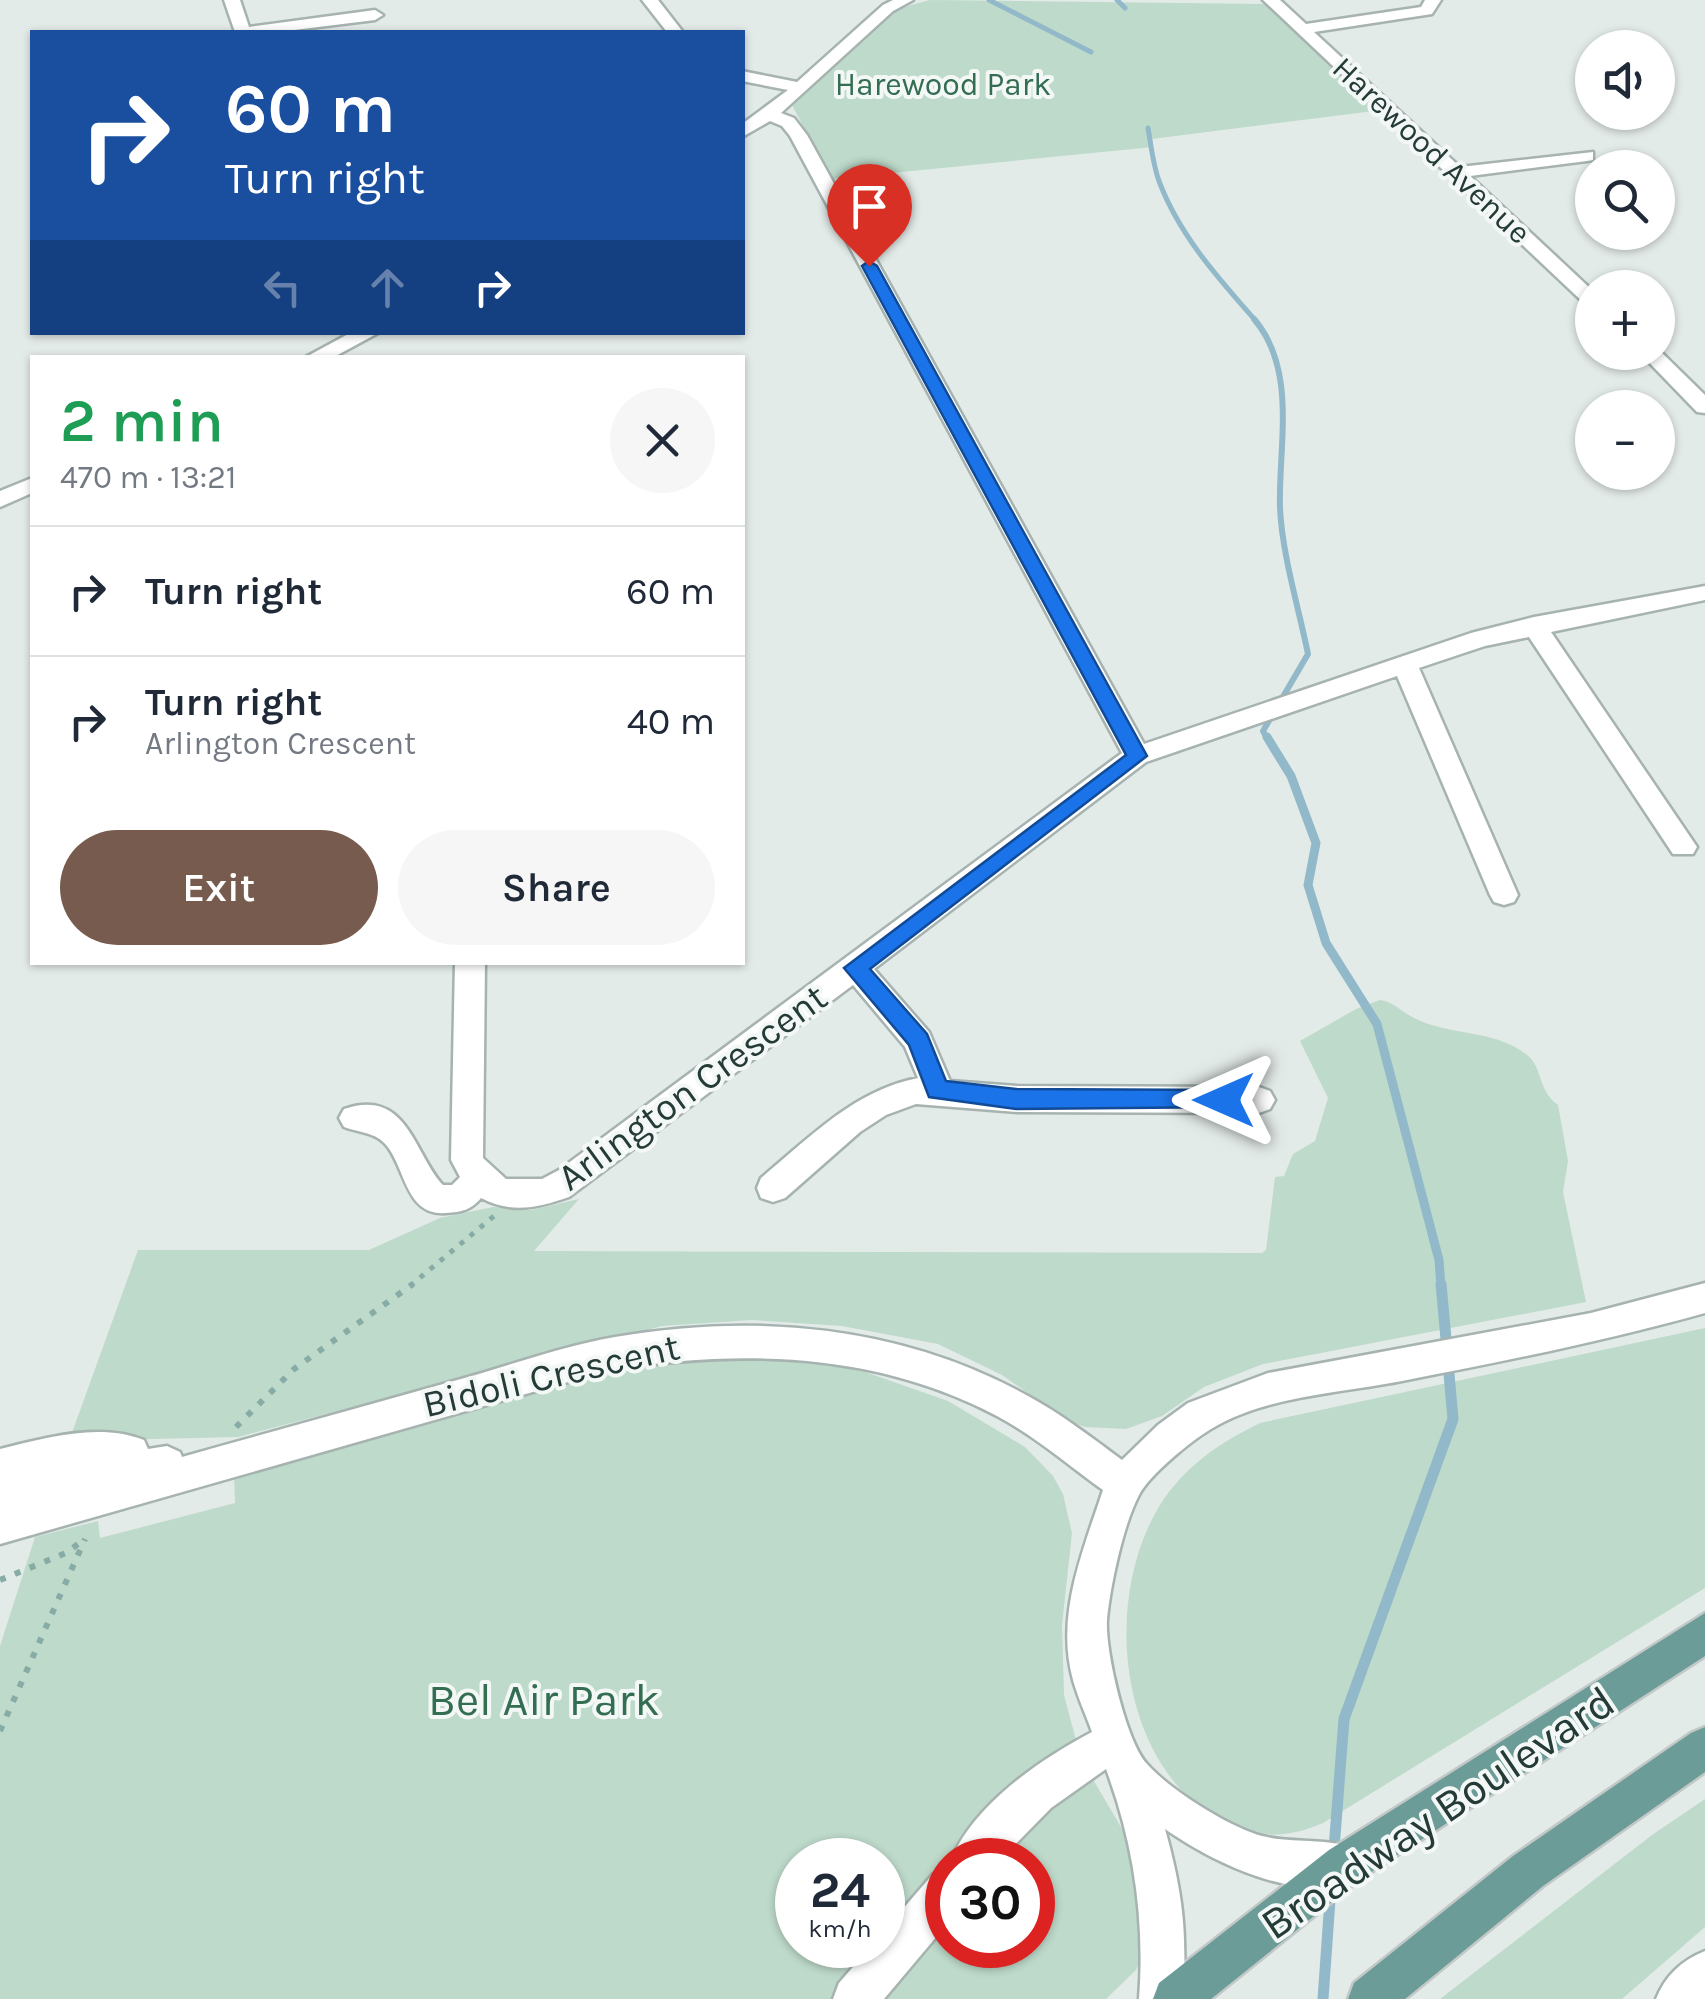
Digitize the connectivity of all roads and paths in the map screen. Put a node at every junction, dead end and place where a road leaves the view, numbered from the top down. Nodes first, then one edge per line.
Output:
1 (232, 0) edge
2 (650, 0) edge
3 (905, 0) edge
4 (1250, 0) edge
5 (1271, 0) edge
6 (1432, 0) edge
7 (375, 15) dead end
8 (1302, 29) junction
9 (243, 30) edge
10 (259, 30) edge
11 (672, 30) edge
12 (745, 77) edge
13 (801, 88) junction
14 (770, 114) junction
15 (745, 130) edge
16 (1575, 158) edge
17 (1456, 173) junction
18 (1575, 284) edge
19 (364, 335) edge
20 (320, 355) edge
21 (1667, 370) edge
22 (1705, 407) edge
23 (30, 486) edge
24 (0, 500) edge
25 (1705, 593) edge
26 (1534, 624) junction
27 (1404, 662) junction
28 (1137, 756) junction
29 (1683, 847) dead end
30 (1504, 896) dead end
31 (470, 965) edge
32 (856, 968) junction
33 (938, 1090) junction
34 (1259, 1100) dead end
35 (355, 1118) dead end
36 (478, 1179) junction
37 (773, 1188) dead end
38 (510, 1195) junction
39 (1705, 1298) edge
40 (232, 1453) junction
41 (0, 1467) edge
42 (125, 1477) junction
43 (1124, 1483) junction
44 (0, 1495) edge
45 (0, 1526) edge
46 (85, 1538) junction
47 (0, 1580) edge
48 (1705, 1633) edge
49 (0, 1731) edge
50 (1705, 1747) edge
51 (1122, 1760) junction
52 (989, 1838) edge
53 (1344, 1865) junction
54 (925, 1917) edge
55 (1705, 1973) edge
56 (855, 1999) edge
57 (1161, 1999) edge
58 (1176, 1999) edge
59 (1370, 1999) edge
60 (1678, 1999) edge

1 - 9 street
2 - 11 street
3 - 13 street
4 - 5 street
5 - 8 street, Harewood Avenue
6 - 8 street
7 - 10 street
8 - 17 street, Harewood Avenue
12 - 13 street
13 - 14 street
14 - 15 street
14 - 28 street
16 - 17 street
17 - 18 street, Harewood Avenue
19 - 20 street
21 - 22 street
23 - 24 street
25 - 26 street, Arlington Crescent
26 - 27 street, Arlington Crescent
26 - 29 street
27 - 28 street, Arlington Crescent
27 - 30 street
28 - 32 street, Arlington Crescent
31 - 36 street
32 - 33 street
32 - 38 street, Arlington Crescent
33 - 34 street
33 - 37 street
35 - 36 street
36 - 38 street, Arlington Crescent
38 - 40 path
39 - 43 street
40 - 42 street, Bidoli Crescent
40 - 43 street, Bidoli Crescent
41 - 42 street, Bidoli Crescent
42 - 44 street, Bidoli Crescent
42 - 45 street, Bidoli Crescent
42 - 46 path
43 - 51 street
46 - 47 path
46 - 49 path
48 - 53 main road, Broadway Boulevard
50 - 59 main road
51 - 52 street
51 - 53 street
51 - 57 street
53 - 58 main road, Broadway Boulevard
54 - 56 street
55 - 60 street

